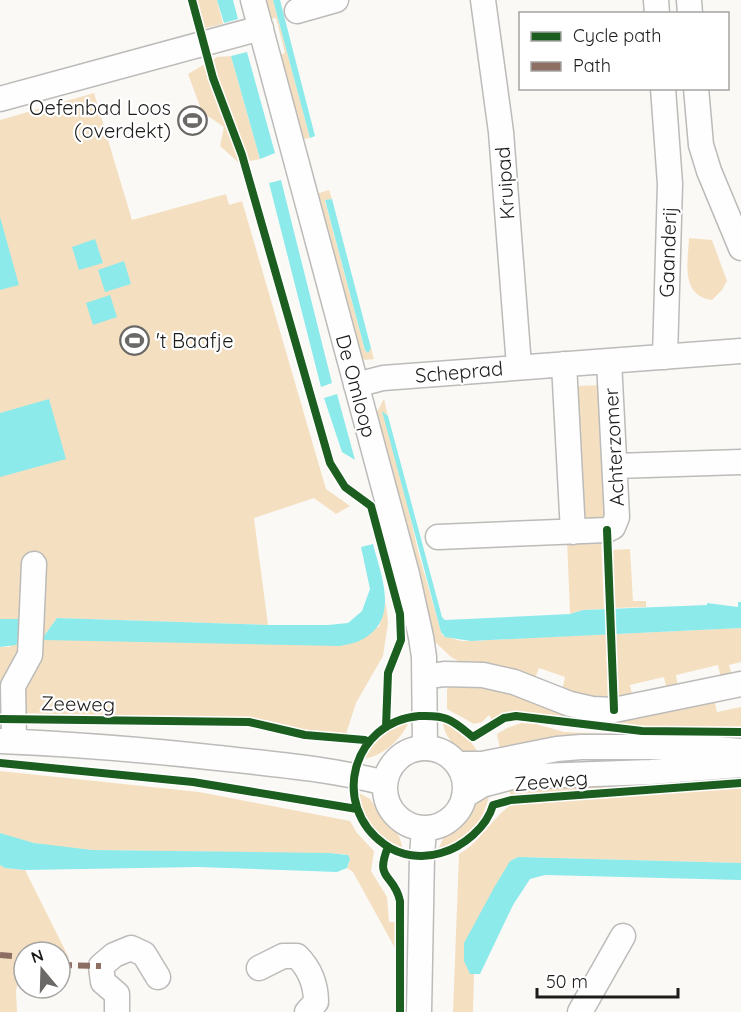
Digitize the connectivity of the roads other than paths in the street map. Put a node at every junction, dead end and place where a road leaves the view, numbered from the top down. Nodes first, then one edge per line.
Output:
1 (253, 0) edge
2 (336, 0) edge
3 (483, 0) edge
4 (297, 11) dead end
5 (261, 28) junction
6 (663, 90) edge
7 (696, 90) edge
8 (0, 99) edge
9 (701, 145) junction
10 (668, 147) junction
11 (741, 248) edge
12 (665, 357) junction
13 (738, 357) edge
14 (609, 361) junction
15 (564, 364) junction
16 (519, 366) junction
17 (356, 385) junction
18 (741, 462) edge
19 (615, 466) junction
20 (573, 532) junction
21 (438, 537) dead end
22 (34, 564) dead end
23 (424, 676) junction
24 (741, 684) edge
25 (7, 741) edge
26 (425, 748) junction
27 (741, 751) edge
28 (457, 764) junction
29 (741, 765) edge
30 (385, 783) junction
31 (464, 796) junction
32 (424, 829) junction
33 (623, 936) dead end
34 (259, 968) dead end
35 (158, 977) dead end
36 (117, 1012) edge
37 (307, 1012) edge
38 (419, 1012) edge
39 (580, 1012) edge

1 - 5 street, De Omloop
2 - 4 street
3 - 16 street, Kruipad
5 - 8 street
5 - 17 street, De Omloop
6 - 10 street, Gaanderij
7 - 9 street
9 - 10 street
9 - 11 street
10 - 12 street, Gaanderij
12 - 13 street
12 - 14 street
14 - 15 street
14 - 19 street, Achterzomer
15 - 16 street, Scheprad
15 - 20 street
16 - 17 street, Scheprad
17 - 23 street, De Omloop
18 - 19 street
19 - 20 street, Achterzomer
20 - 21 street, Achterzomer
22 - 25 street
23 - 24 street
23 - 26 street, De Omloop
25 - 30 street, Zeeweg
26 - 28 street
26 - 30 street
27 - 28 street, Zeeweg
28 - 31 street
29 - 31 street, Zeeweg
30 - 32 street
31 - 32 street
32 - 38 street
33 - 39 street
34 - 37 street
35 - 36 street

